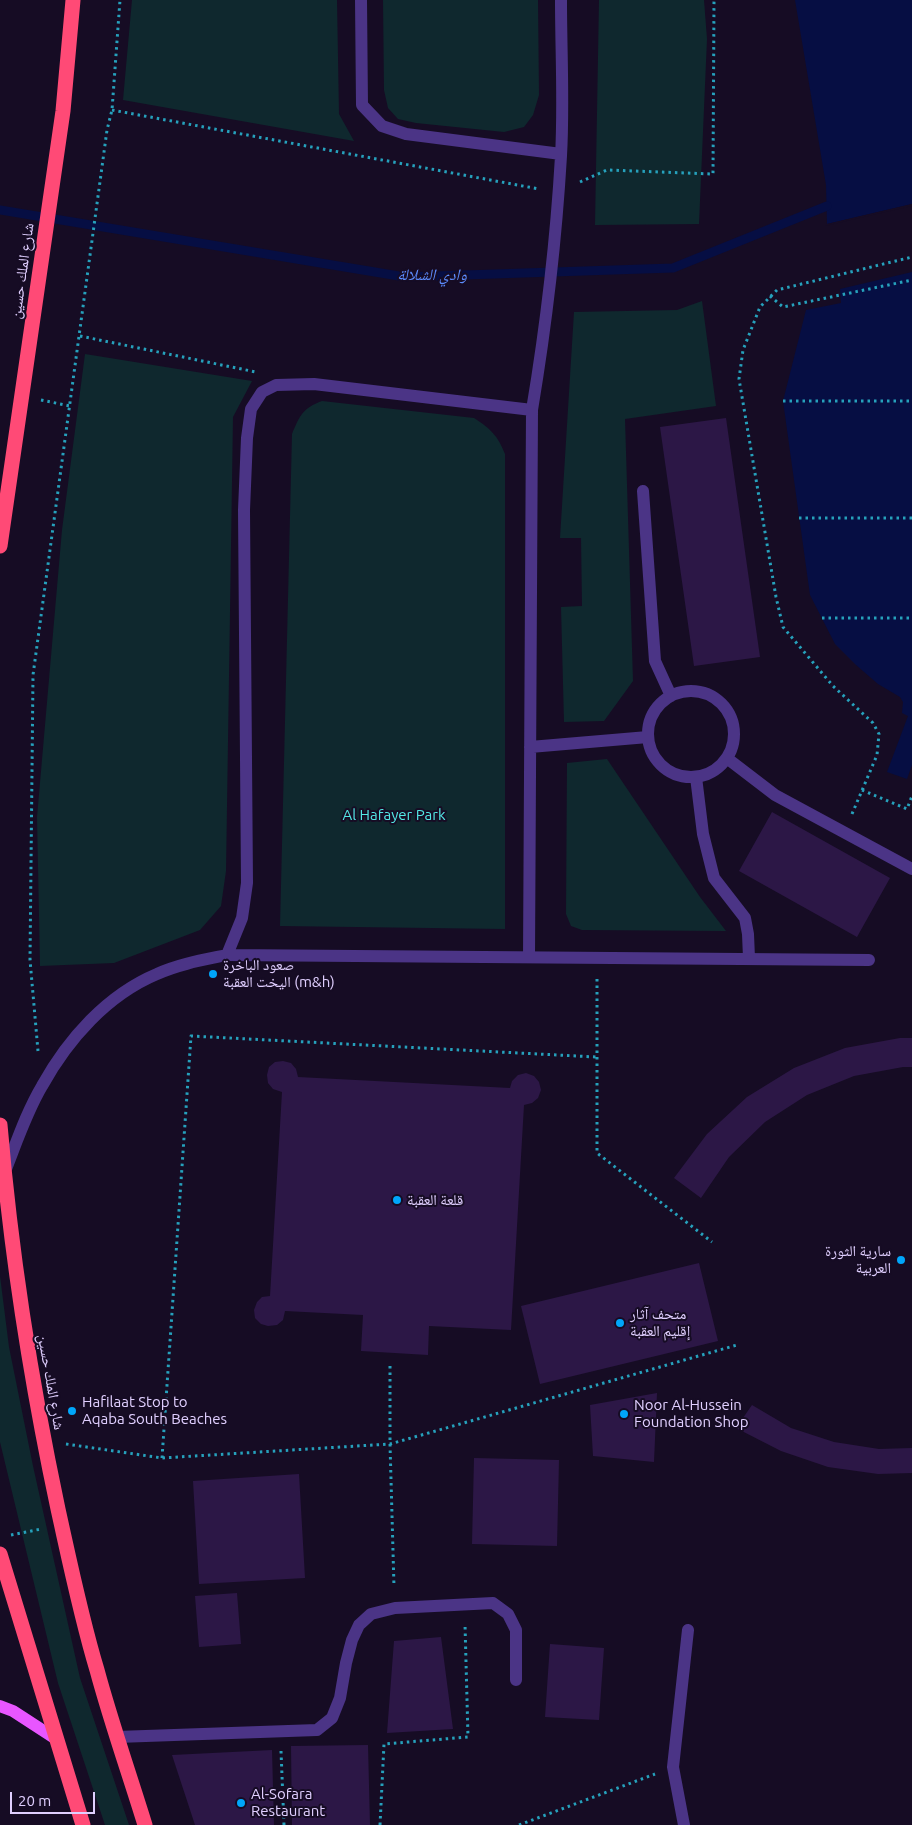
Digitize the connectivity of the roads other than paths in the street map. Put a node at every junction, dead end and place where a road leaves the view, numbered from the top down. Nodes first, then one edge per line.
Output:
1 (73, 0) edge
2 (360, 0) edge
3 (561, 0) edge
4 (561, 154) junction
5 (532, 410) junction
6 (643, 491) dead end
7 (0, 546) edge
8 (671, 696) junction
9 (648, 738) junction
10 (530, 747) junction
11 (728, 759) junction
12 (696, 777) junction
13 (912, 869) edge
14 (227, 955) junction
15 (529, 957) junction
16 (749, 958) junction
17 (869, 960) dead end
18 (0, 1125) edge
19 (4, 1174) junction
20 (0, 1554) edge
21 (688, 1630) dead end
22 (516, 1680) dead end
23 (0, 1706) edge
24 (117, 1737) junction
25 (56, 1739) junction
26 (83, 1825) edge
27 (145, 1825) edge
28 (684, 1825) edge

1 - 7 highway, شارع الملك حسين
2 - 4 lane
3 - 4 lane
4 - 5 lane
5 - 10 lane
5 - 14 lane
6 - 8 lane
8 - 9 lane
8 - 11 lane
9 - 10 lane
9 - 12 lane
10 - 15 lane
11 - 12 lane
11 - 13 lane
12 - 16 lane
14 - 15 lane
14 - 19 lane
15 - 16 lane
16 - 17 lane
18 - 19 highway, شارع الملك حسين
19 - 24 highway, شارع الملك حسين
20 - 25 highway
21 - 28 lane
22 - 24 lane
23 - 25 main road
24 - 27 highway, شارع الملك حسين
25 - 26 highway

